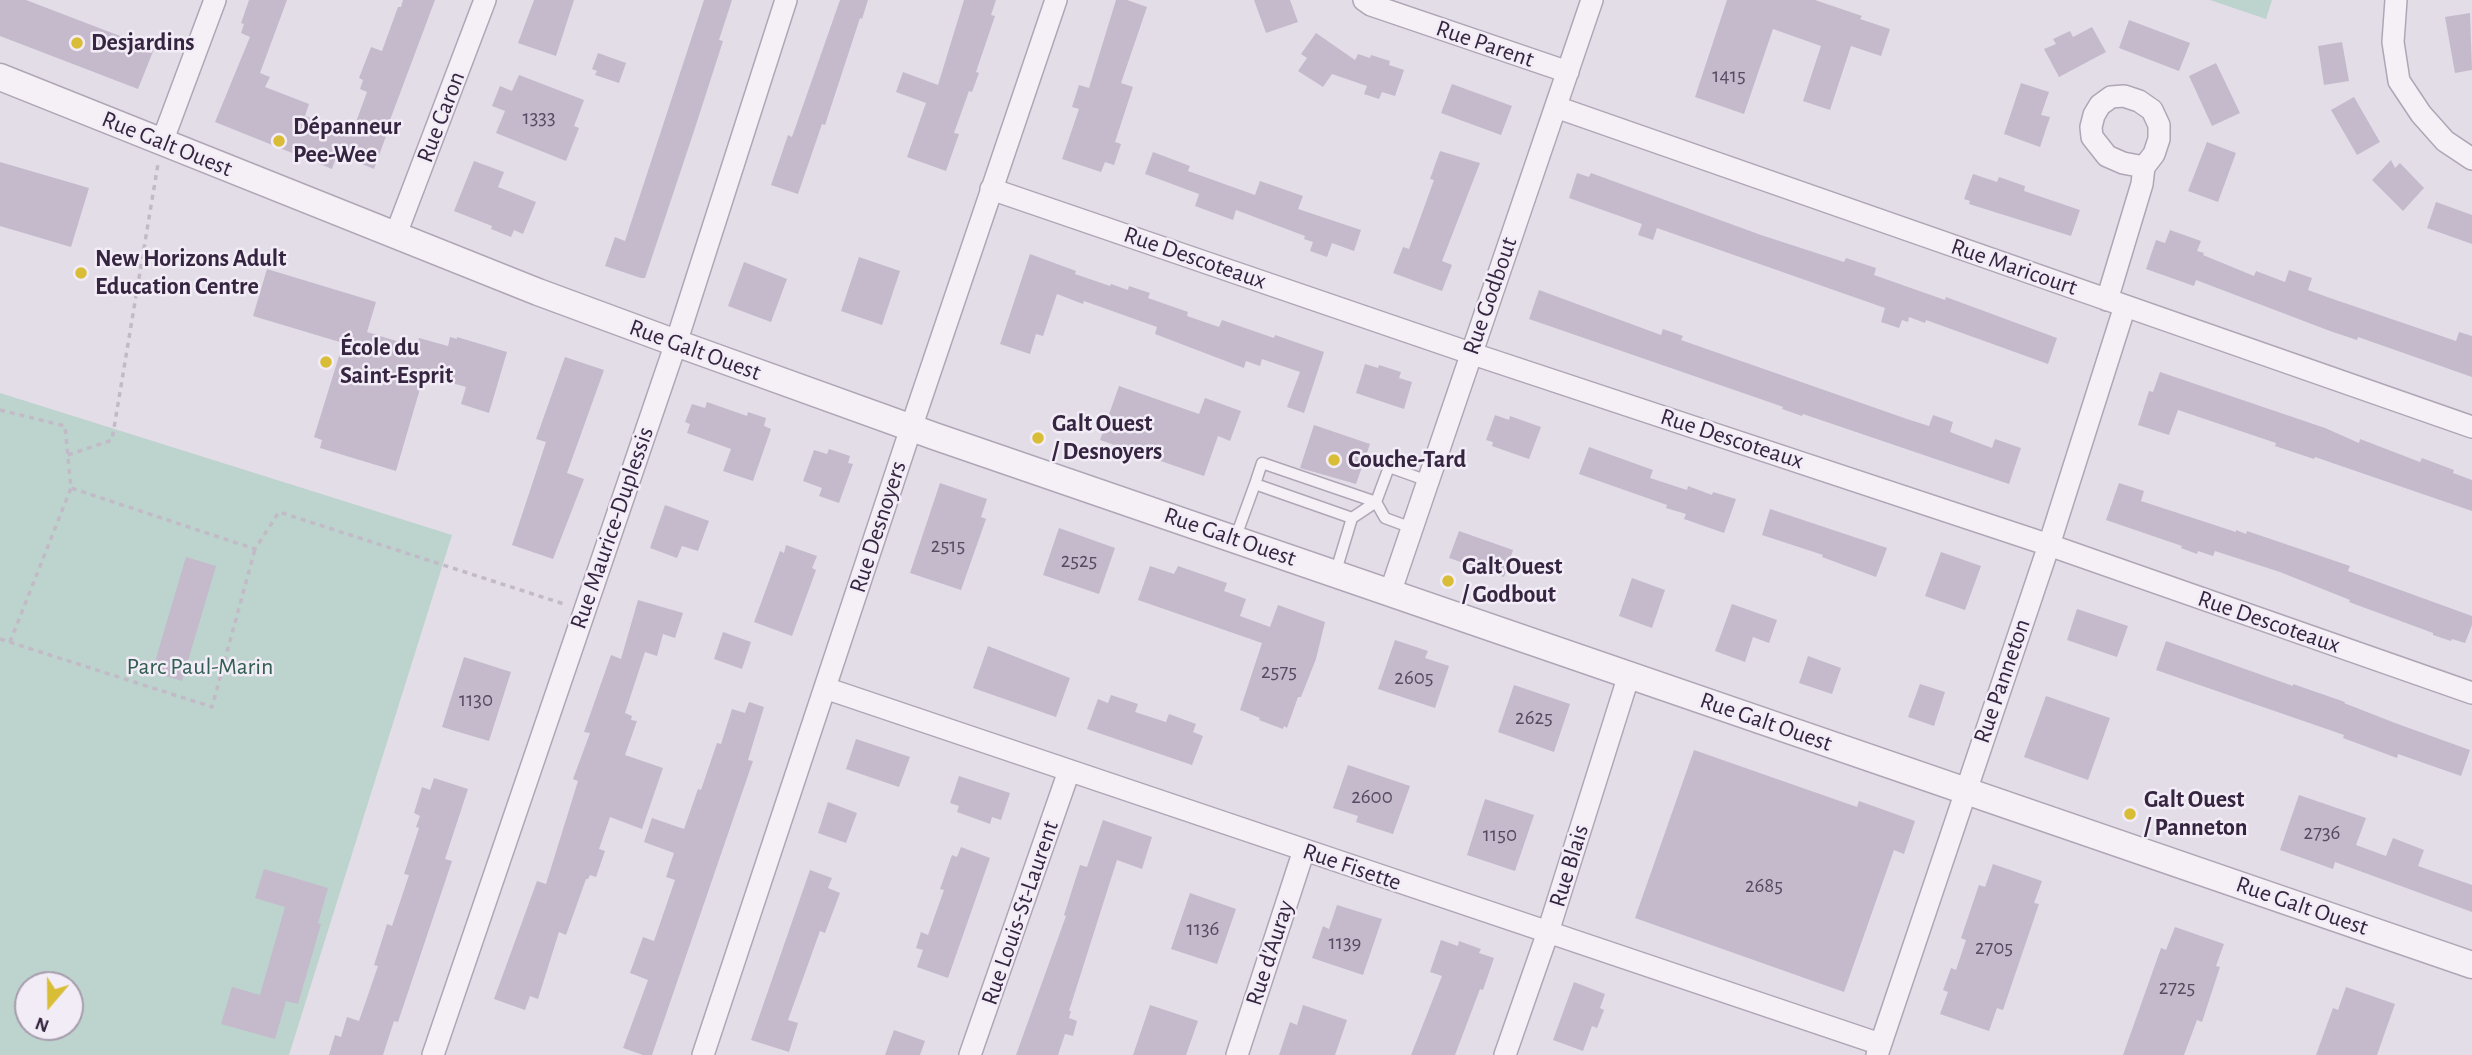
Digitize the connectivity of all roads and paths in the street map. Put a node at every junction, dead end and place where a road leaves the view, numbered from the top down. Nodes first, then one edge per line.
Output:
1 (215, 0) edge
2 (485, 0) edge
3 (786, 0) edge
4 (1056, 0) edge
5 (1364, 0) edge
6 (1592, 0) edge
7 (2396, 0) edge
8 (1568, 72) junction
9 (0, 77) edge
10 (1556, 107) junction
11 (162, 142) junction
12 (2472, 159) edge
13 (2144, 167) dead end
14 (991, 189) junction
15 (396, 234) junction
16 (2116, 303) junction
17 (676, 343) junction
18 (1471, 352) junction
19 (0, 410) edge
20 (2472, 427) edge
21 (911, 428) junction
22 (68, 455) junction
23 (1428, 481) junction
24 (1255, 484) junction
25 (71, 488) junction
26 (1376, 502) junction
27 (1352, 518) junction
28 (1412, 528) junction
29 (1235, 539) junction
30 (2049, 545) junction
31 (255, 549) junction
32 (1335, 574) junction
33 (1390, 593) junction
34 (583, 610) junction
35 (0, 639) edge
36 (9, 642) junction
37 (1629, 675) junction
38 (825, 688) junction
39 (2472, 693) edge
40 (1069, 771) junction
41 (1964, 790) junction
42 (1304, 850) junction
43 (1548, 932) junction
44 (2472, 965) edge
45 (1878, 1049) edge
46 (433, 1055) edge
47 (703, 1055) edge
48 (970, 1055) edge
49 (1237, 1055) edge
50 (1505, 1055) edge

1 - 11 street
2 - 15 street, Rue Caron
3 - 17 street, Rue Maurice-Duplessis
4 - 14 street, Rue Desnoyers
5 - 8 street, Rue Parent
6 - 8 street, Rue Godbout
7 - 12 street
8 - 10 street, Rue Godbout
9 - 11 street, Rue Galt Ouest
10 - 16 street, Rue Maricourt
10 - 18 street, Rue Godbout
11 - 15 street, Rue Galt Ouest
11 - 22 path
13 - 16 street, Rue Panneton
14 - 18 street, Rue Descoteaux
14 - 21 street, Rue Desnoyers
15 - 17 street, Rue Galt Ouest
16 - 20 street, Rue Maricourt
16 - 30 street, Rue Panneton
17 - 21 street, Rue Galt Ouest
17 - 34 street, Rue Maurice-Duplessis
18 - 23 street, Rue Godbout
18 - 30 street, Rue Descoteaux
19 - 22 path
21 - 29 street, Rue Galt Ouest
21 - 38 street, Rue Desnoyers
22 - 25 path
23 - 26 lane
23 - 28 street, Rue Godbout
24 - 26 lane
24 - 27 lane
24 - 29 lane
25 - 31 path
25 - 36 path
26 - 27 lane
26 - 28 lane
27 - 32 lane
28 - 33 street, Rue Godbout
29 - 32 street, Rue Galt Ouest
30 - 39 street, Rue Descoteaux
30 - 41 street, Rue Panneton
31 - 34 path
31 - 36 path
32 - 33 street, Rue Galt Ouest
33 - 37 street, Rue Galt Ouest
34 - 46 street, Rue Maurice-Duplessis
35 - 36 path
37 - 41 street, Rue Galt Ouest
37 - 43 street, Rue Blais
38 - 40 street, Rue Fisette
38 - 47 street, Rue Desnoyers
40 - 42 street, Rue Fisette
40 - 48 street, Rue Louis-St-Laurent
41 - 44 street, Rue Galt Ouest
41 - 45 street, Rue Panneton
42 - 43 street, Rue Fisette
42 - 49 street, Rue d'Auray
43 - 45 street, Rue Fisette
43 - 50 street, Rue Blais

